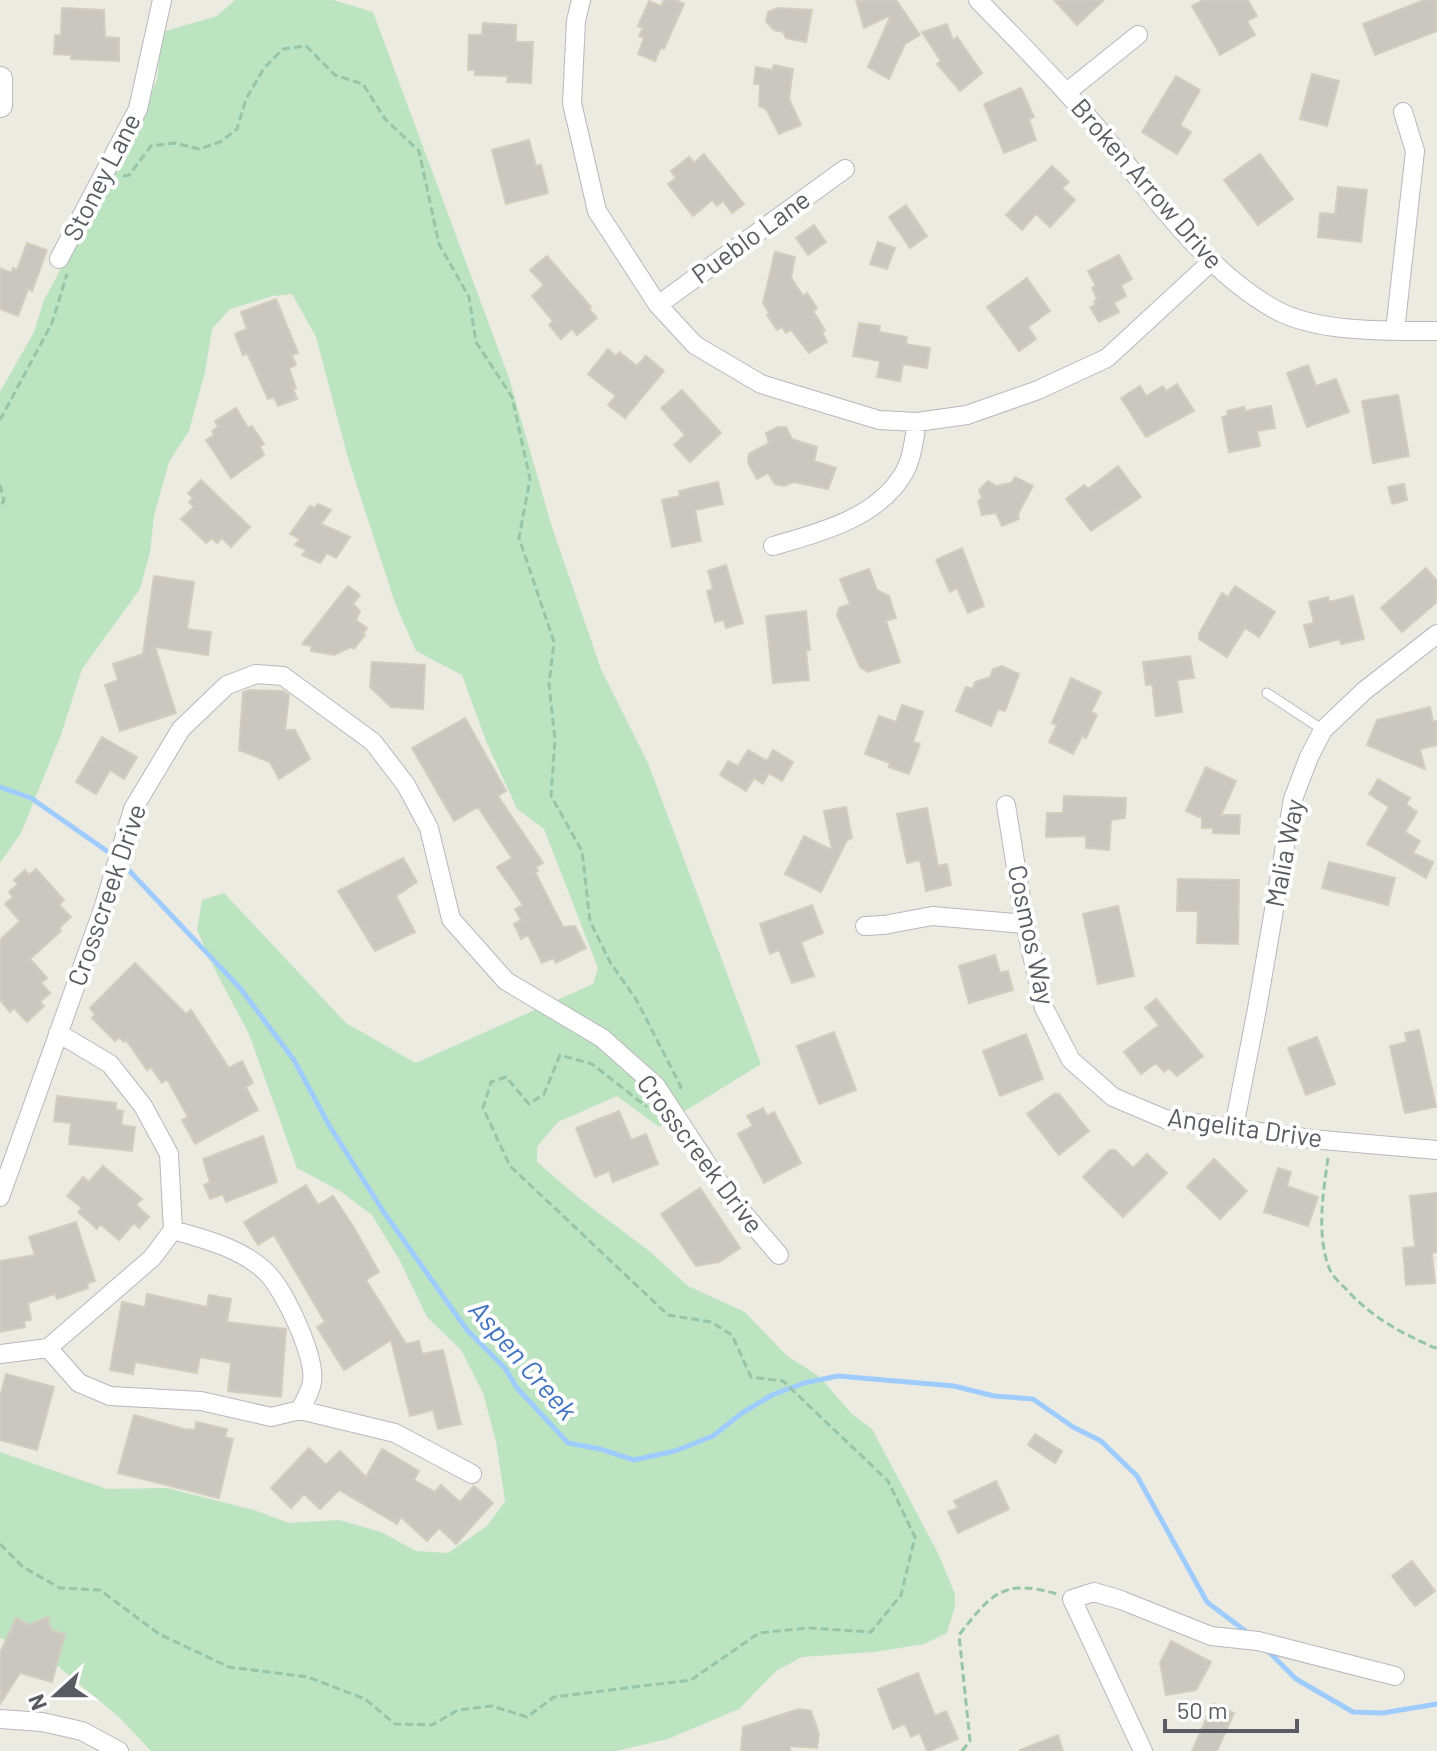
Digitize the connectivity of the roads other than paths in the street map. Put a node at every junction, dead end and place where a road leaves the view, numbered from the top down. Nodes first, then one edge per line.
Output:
1 (162, 0) edge
2 (581, 0) edge
3 (978, 0) edge
4 (1138, 35) dead end
5 (0, 79) edge
6 (1067, 92) junction
7 (0, 105) edge
8 (1403, 112) dead end
9 (845, 169) dead end
10 (1211, 262) junction
11 (64, 266) road end
12 (658, 305) junction
13 (1395, 331) junction
14 (1437, 331) edge
15 (917, 422) junction
16 (773, 546) dead end
17 (1437, 634) edge
18 (1267, 693) dead end
19 (1323, 730) junction
20 (1006, 805) dead end
21 (1025, 924) junction
22 (865, 926) dead end
23 (58, 1033) junction
24 (1071, 1060) joint
25 (1234, 1127) junction
26 (1437, 1150) edge
27 (0, 1197) edge
28 (173, 1230) junction
29 (779, 1255) dead end
30 (48, 1348) junction
31 (0, 1354) edge
32 (300, 1410) junction
33 (472, 1474) dead end
34 (1395, 1676) dead end
35 (0, 1719) edge
36 (119, 1751) edge
37 (1143, 1751) edge

1 - 11 street, Stoney Lane
2 - 12 street
3 - 6 street, Broken Arrow Drive
4 - 6 street
5 - 7 street
6 - 10 street, Broken Arrow Drive
8 - 13 street
9 - 12 street, Pueblo Lane
10 - 13 street, Broken Arrow Drive
10 - 15 street
12 - 15 street
13 - 14 street, Broken Arrow Drive
15 - 16 street
17 - 19 street, Malia Way
18 - 19 lane
19 - 25 street, Malia Way
20 - 21 street, Cosmos Way
21 - 22 street
21 - 24 street, Cosmos Way
23 - 27 street, Crosscreek Drive
23 - 28 street
23 - 29 street, Crosscreek Drive
24 - 25 street, Angelita Drive
25 - 26 street, Angelita Drive
28 - 30 street
28 - 32 street
30 - 31 street
30 - 32 street
32 - 33 street
34 - 37 street
35 - 36 street

